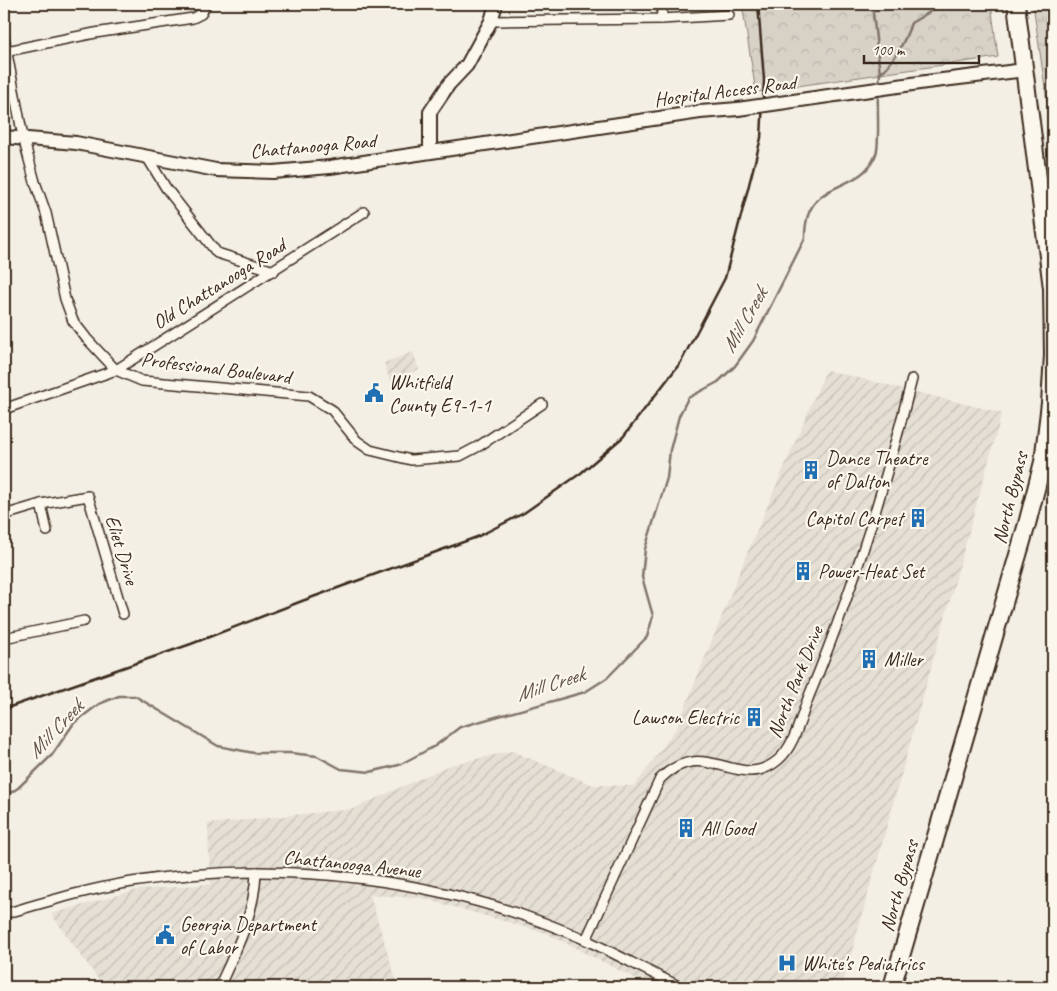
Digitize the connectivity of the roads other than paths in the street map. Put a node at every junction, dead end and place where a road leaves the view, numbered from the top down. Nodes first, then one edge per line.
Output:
1 (206, 4) edge
2 (496, 4) edge
3 (663, 4) edge
4 (1016, 4) edge
5 (729, 15) dead end
6 (661, 19) junction
7 (491, 21) junction
8 (4, 38) edge
9 (7, 51) junction
10 (1025, 70) junction
11 (4, 137) edge
12 (23, 137) junction
13 (430, 152) junction
14 (147, 157) junction
15 (364, 212) dead end
16 (274, 271) junction
17 (116, 370) junction
18 (912, 379) dead end
19 (542, 404) dead end
20 (4, 409) edge
21 (41, 504) junction
22 (4, 515) edge
23 (47, 531) dead end
24 (123, 614) dead end
25 (84, 621) dead end
26 (4, 638) edge
27 (256, 872) junction
28 (4, 914) edge
29 (586, 940) junction
30 (219, 987) edge
31 (681, 987) edge
32 (892, 987) edge

1 - 9 street
2 - 7 main road
3 - 6 street
4 - 10 highway, North Bypass
5 - 6 street
6 - 7 street
7 - 13 main road
8 - 9 street, Professional Boulevard
9 - 12 street, Professional Boulevard
10 - 13 main road, Hospital Access Road, bridge
10 - 32 highway, North Bypass
11 - 12 main road, Chattanooga Road
12 - 14 main road, Chattanooga Road
12 - 17 street, Professional Boulevard
13 - 14 main road, Chattanooga Road
14 - 16 street
15 - 16 street, Old Chattanooga Road
16 - 17 street, Old Chattanooga Road
17 - 19 street, Professional Boulevard
17 - 20 street, Old Chattanooga Road
18 - 29 street, North Park Drive
21 - 22 street
21 - 23 street
21 - 24 street, Eliet Drive
25 - 26 street
27 - 28 street, Chattanooga Avenue
27 - 29 street, Chattanooga Avenue
27 - 30 street
29 - 31 street, Chattanooga Avenue

